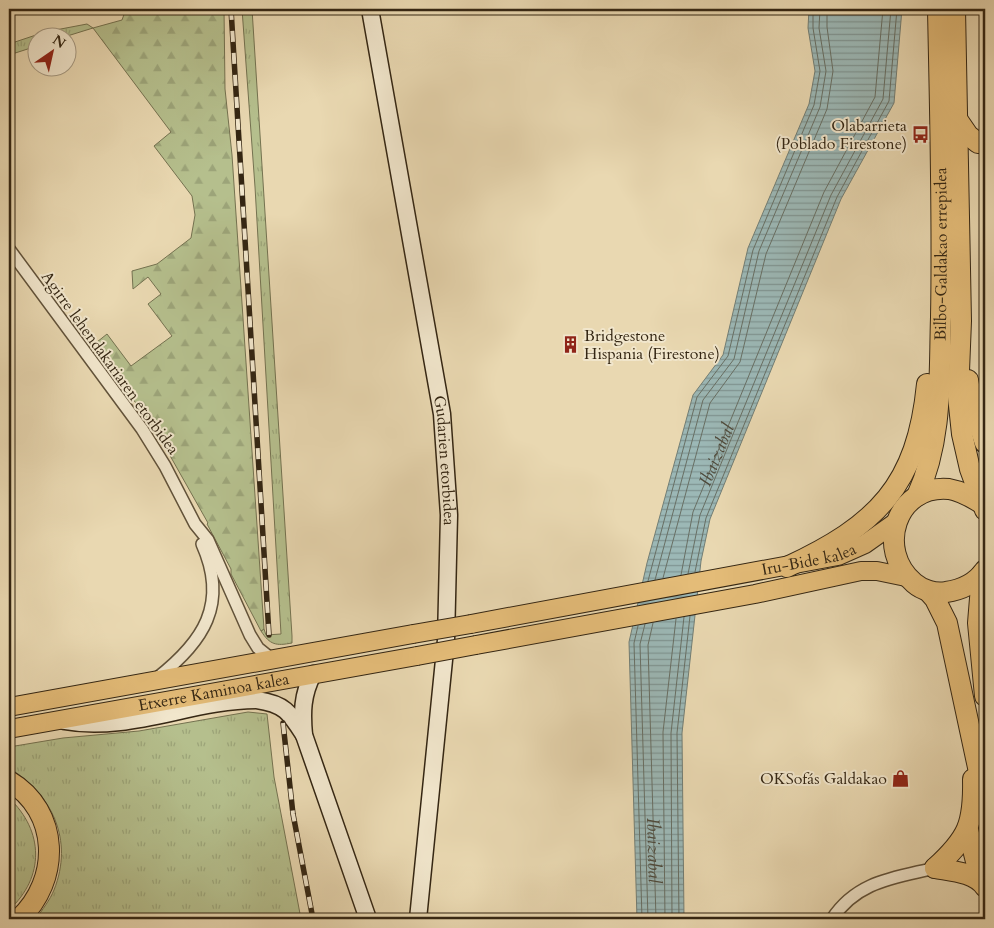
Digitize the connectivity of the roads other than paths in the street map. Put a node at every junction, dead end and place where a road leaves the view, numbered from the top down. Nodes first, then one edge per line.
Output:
1 (370, 9) edge
2 (938, 9) edge
3 (955, 9) edge
4 (958, 119) junction
5 (981, 147) edge
6 (958, 162) junction
7 (9, 249) edge
8 (942, 293) junction
9 (961, 321) junction
10 (985, 443) edge
11 (917, 496) junction
12 (983, 506) edge
13 (896, 522) junction
14 (195, 524) junction
15 (788, 567) junction
16 (984, 572) edge
17 (906, 577) junction
18 (928, 590) junction
19 (472, 624) joint
20 (273, 660) junction
21 (313, 674) junction
22 (152, 681) junction
23 (985, 696) edge
24 (9, 707) edge
25 (60, 720) junction
26 (9, 729) edge
27 (304, 735) junction
28 (971, 740) junction
29 (9, 781) edge
30 (985, 800) edge
31 (968, 830) junction
32 (935, 868) junction
33 (983, 884) edge
34 (19, 919) edge
35 (368, 919) edge
36 (418, 919) edge
37 (832, 919) edge

1 - 36 street, Gudarien etorbidea
2 - 8 highway, Bilbo-Galdakao errepidea
3 - 4 highway, Bilbo-Galdakao errepidea
4 - 5 highway
4 - 6 highway, Bilbo-Galdakao errepidea
5 - 6 highway
6 - 9 highway, Bilbo-Galdakao errepidea
7 - 14 street, Agirre lehendakariaren etorbidea
8 - 11 highway, Bilbo-Galdakao errepidea
8 - 15 highway
9 - 10 highway, Bilbo-Galdakao errepidea
9 - 12 highway, Bilbo-Galdakao errepidea
11 - 12 highway, Bilbo-Galdakao errepidea
11 - 13 highway, Bilbo-Galdakao errepidea
13 - 15 main road, Iru-Bide kalea
13 - 17 highway
14 - 20 street, Agirre lehendakariaren etorbidea
14 - 22 street, Agirre lehendakariaren etorbidea
15 - 19 main road, Iru-Bide kalea
16 - 18 highway
16 - 23 highway
17 - 18 highway
17 - 21 main road, Etxerre Kaminoa kalea, bridge
18 - 28 highway
19 - 20 main road, Etxerre Kaminoa kalea, bridge
20 - 22 main road, Etxerre Kaminoa kalea
21 - 25 main road, Etxerre Kaminoa kalea
21 - 27 street
22 - 24 main road, Etxerre Kaminoa kalea
25 - 26 main road, Etxerre Kaminoa kalea
25 - 27 street
27 - 35 street
28 - 30 highway
28 - 31 highway
29 - 34 highway
31 - 32 highway
31 - 33 highway
32 - 33 highway
32 - 37 street

